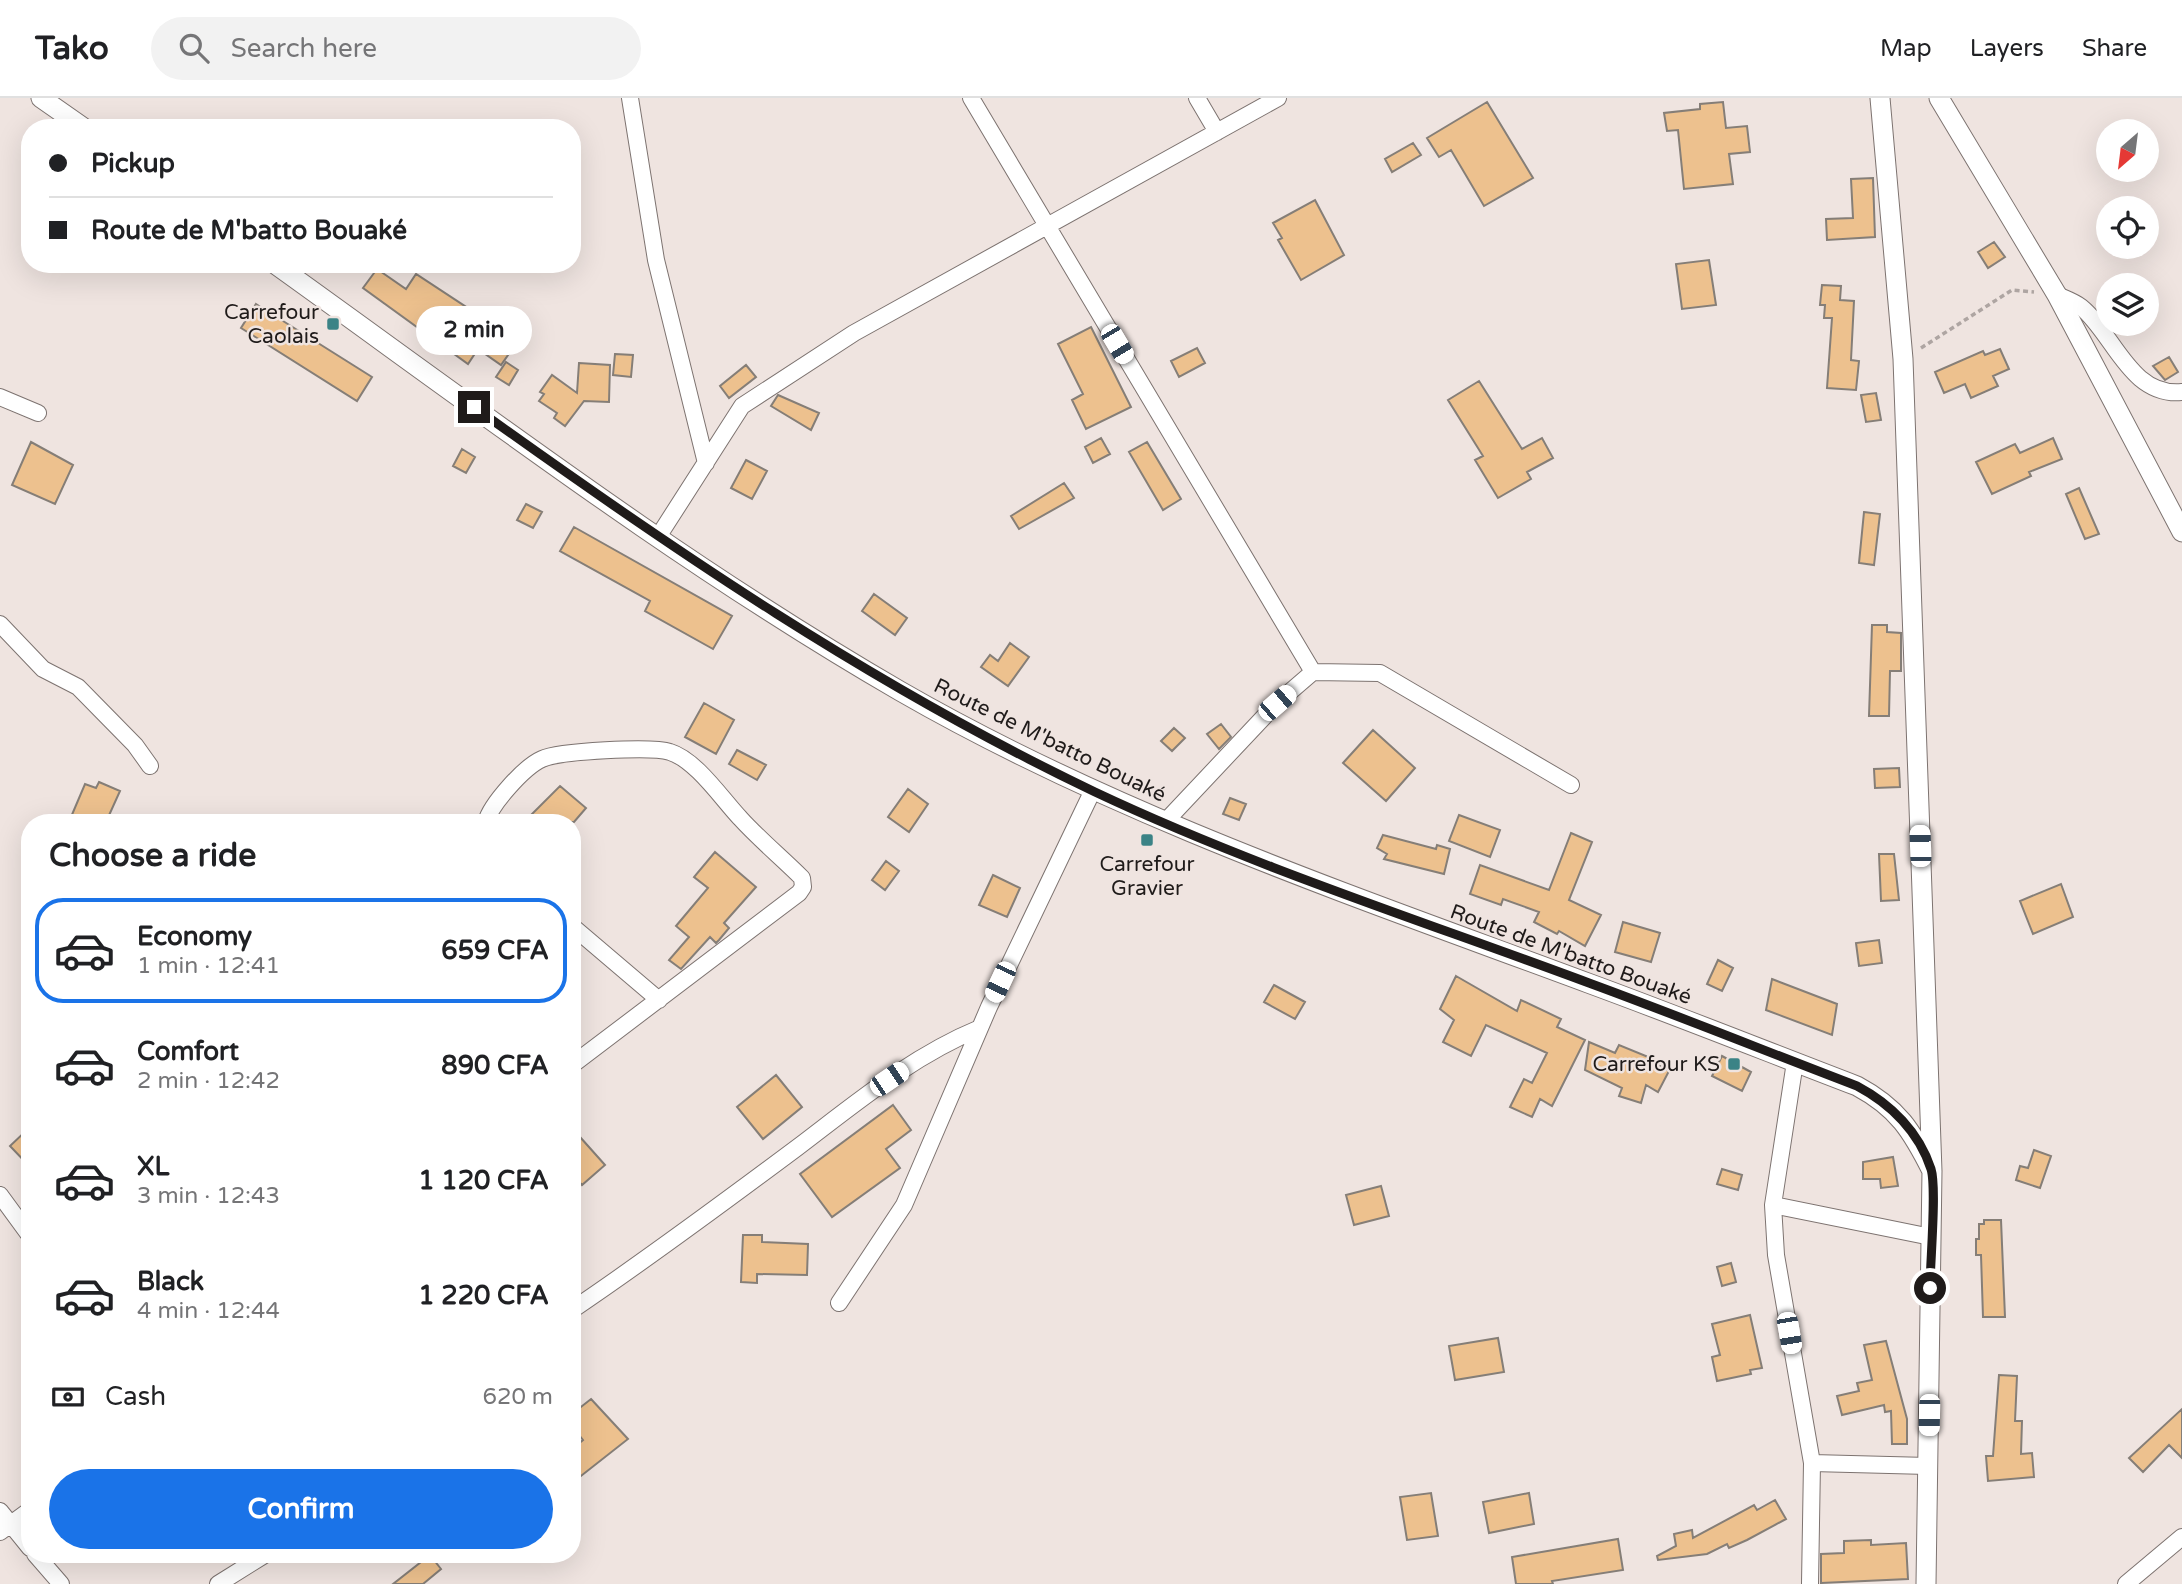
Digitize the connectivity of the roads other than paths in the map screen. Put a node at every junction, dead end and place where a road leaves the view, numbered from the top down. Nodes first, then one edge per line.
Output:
1 (41, 98) edge
2 (630, 98) edge
3 (971, 98) edge
4 (1197, 98) edge
5 (1278, 98) edge
6 (1880, 98) edge
7 (1939, 98) edge
8 (71, 119) edge
9 (1217, 132) junction
10 (1047, 226) junction
11 (288, 273) edge
12 (2057, 295) junction
13 (2182, 393) edge
14 (0, 397) edge
15 (38, 413) dead end
16 (706, 463) junction
17 (2182, 532) edge
18 (658, 537) junction
19 (0, 624) edge
20 (1313, 671) junction
21 (150, 766) dead end
22 (1571, 785) dead end
23 (1093, 790) junction
24 (489, 814) edge
25 (1166, 822) junction
26 (581, 934) edge
27 (659, 1000) junction
28 (980, 1028) junction
29 (581, 1058) edge
30 (1795, 1062) junction
31 (1932, 1171) junction
32 (0, 1195) edge
33 (1773, 1205) junction
34 (21, 1224) edge
35 (1931, 1237) junction
36 (839, 1303) dead end
37 (581, 1304) edge
38 (1812, 1463) junction
39 (1928, 1466) junction
40 (0, 1511) edge
41 (21, 1517) edge
42 (5, 1529) edge
43 (2182, 1537) edge
44 (21, 1541) edge
45 (43, 1563) edge
46 (252, 1563) edge
47 (61, 1584) edge
48 (218, 1584) edge
49 (1810, 1584) edge
50 (1926, 1584) edge
51 (2126, 1584) edge

1 - 8 street
2 - 16 street
3 - 10 street
4 - 9 street
5 - 9 street
6 - 31 street
7 - 12 street
9 - 10 street
10 - 16 street
10 - 20 street
11 - 18 street, Route de M'batto Bouaké
12 - 13 street
12 - 17 street
14 - 15 street
16 - 18 street
18 - 23 street, Route de M'batto Bouaké
19 - 21 street
20 - 22 street
20 - 25 street
23 - 25 street, Route de M'batto Bouaké
23 - 28 street
24 - 27 street
25 - 30 street, Route de M'batto Bouaké
26 - 27 street
27 - 29 street
28 - 36 street
28 - 37 street
30 - 31 street, Route de M'batto Bouaké
30 - 33 street
31 - 35 street
32 - 34 street
33 - 35 street
33 - 38 street
35 - 39 street
38 - 39 street
38 - 49 street
39 - 50 street
40 - 42 street
41 - 42 street
42 - 44 street
43 - 51 street
45 - 47 street
46 - 48 street

